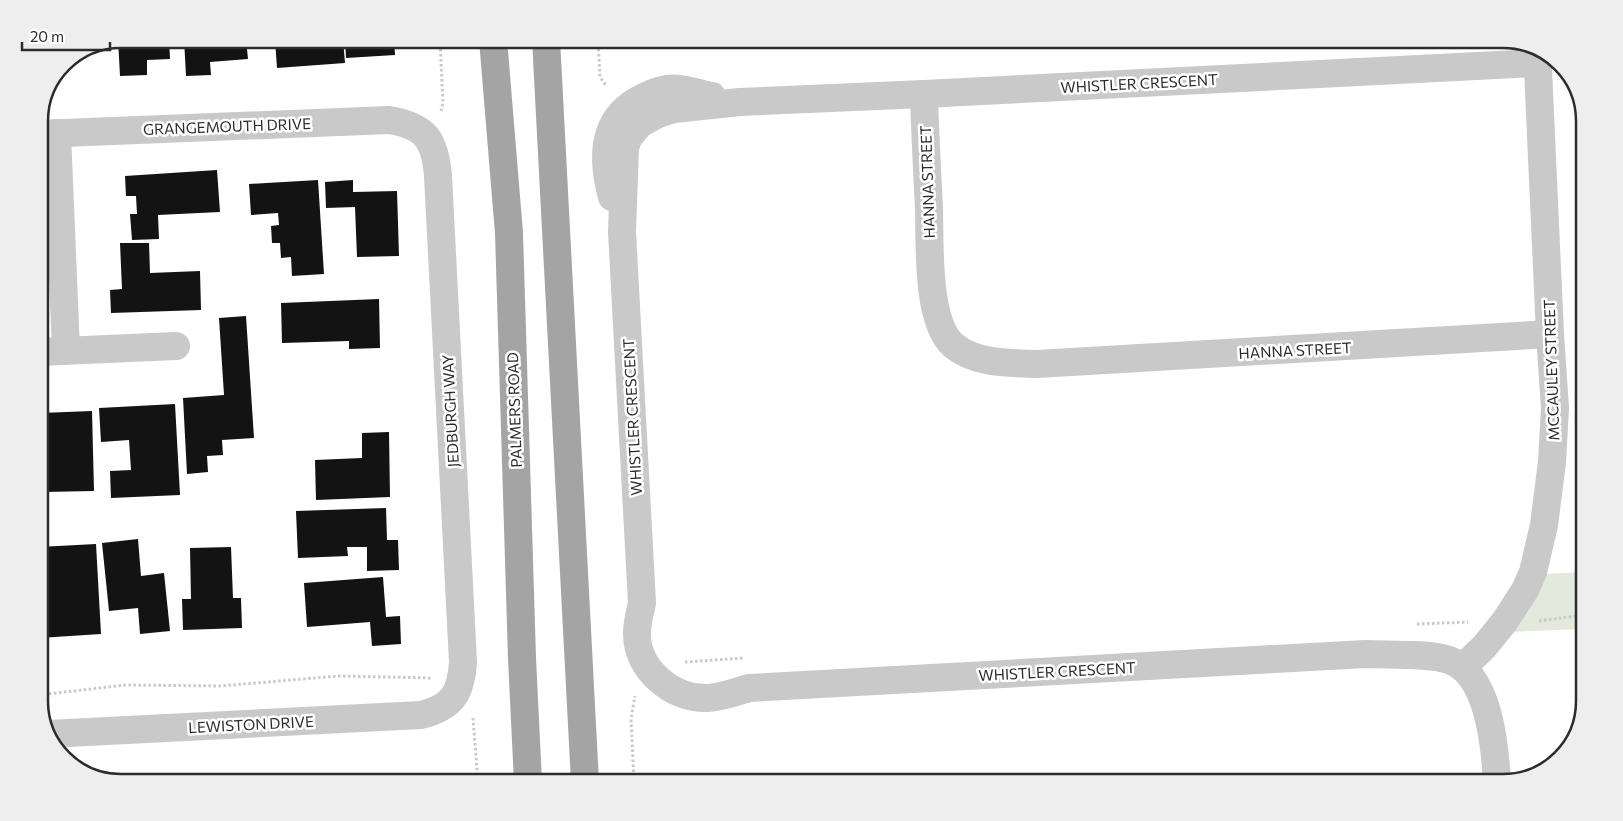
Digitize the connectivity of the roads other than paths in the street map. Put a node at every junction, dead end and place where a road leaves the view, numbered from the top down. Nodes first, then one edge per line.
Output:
1 (494, 48) edge
2 (546, 48) edge
3 (1535, 55) edge
4 (1538, 57) edge
5 (924, 94) junction
6 (420, 130) joint
7 (48, 134) edge
8 (1550, 334) junction
9 (176, 346) dead end
10 (66, 350) junction
11 (48, 351) edge
12 (1469, 661) junction
13 (455, 693) joint
14 (55, 734) edge
15 (528, 774) edge
16 (585, 774) edge
17 (1496, 774) edge

1 - 15 main road, PALMERS ROAD
2 - 16 main road
3 - 5 street, WHISTLER CRESCENT
4 - 8 street, MCCAULEY STREET
5 - 8 street, HANNA STREET
5 - 12 street, WHISTLER CRESCENT
6 - 7 street, GRANGEMOUTH DRIVE
6 - 13 street, JEDBURGH WAY
7 - 10 street
8 - 12 street, MCCAULEY STREET
9 - 10 street
10 - 11 street
12 - 17 street, WHISTLER CRESCENT
13 - 14 street, LEWISTON DRIVE

